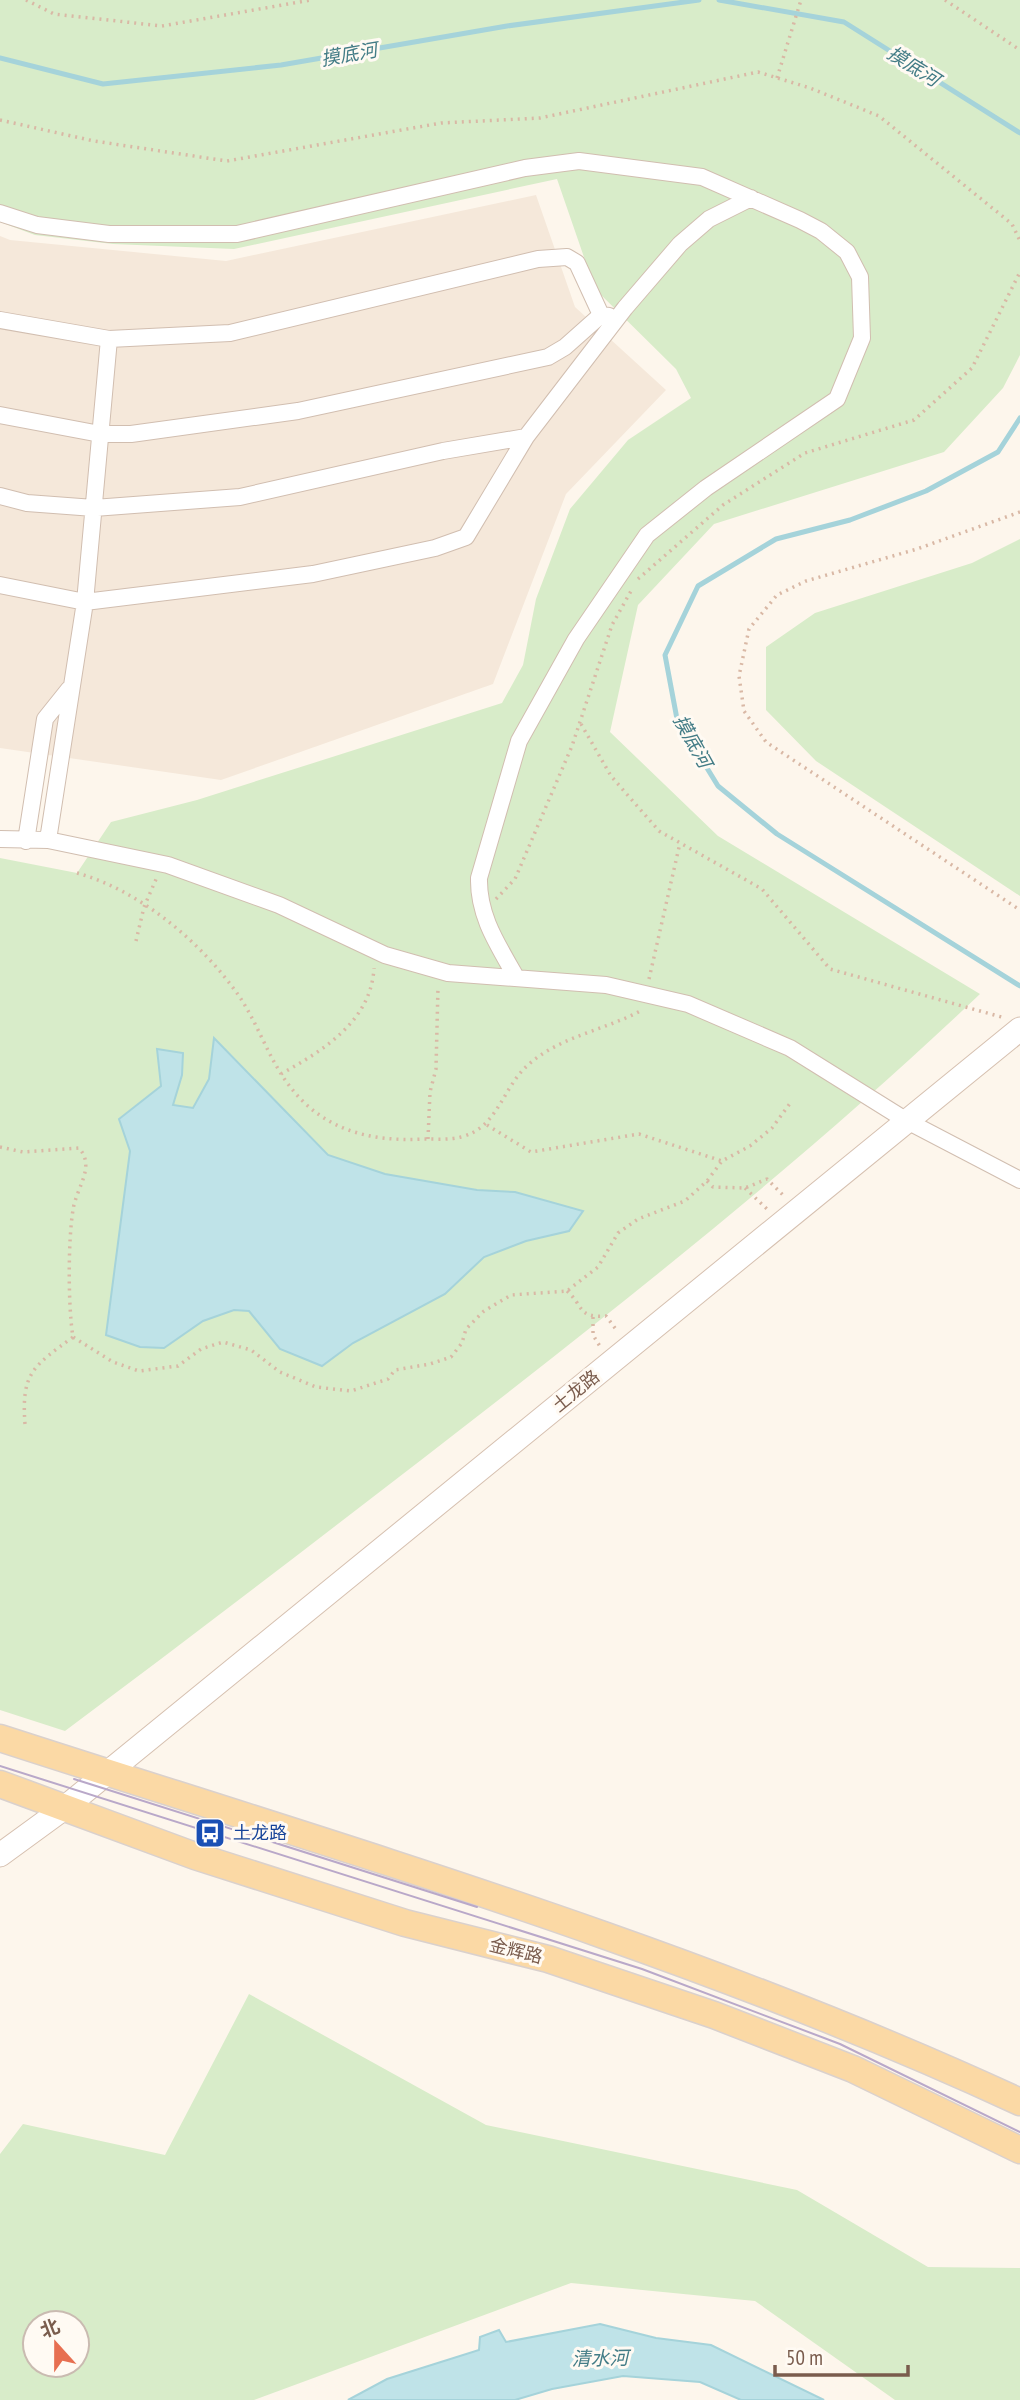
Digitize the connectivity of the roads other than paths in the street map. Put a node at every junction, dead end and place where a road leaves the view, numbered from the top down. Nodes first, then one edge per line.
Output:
1 (751, 198) junction
2 (0, 213) edge
3 (601, 315) junction
4 (618, 318) junction
5 (0, 320) edge
6 (109, 339) junction
7 (0, 415) edge
8 (100, 434) junction
9 (526, 437) junction
10 (0, 496) edge
11 (94, 508) junction
12 (0, 585) edge
13 (85, 602) junction
14 (70, 687) junction
15 (0, 839) edge
16 (26, 841) junction
17 (48, 841) junction
18 (516, 977) junction
19 (1013, 1024) edge
20 (907, 1121) junction
21 (1020, 1181) edge
22 (0, 1738) edge
23 (110, 1771) junction
24 (0, 1784) edge
25 (63, 1809) junction
26 (0, 1855) edge
27 (1020, 2102) edge
28 (1020, 2150) edge

1 - 2 street
1 - 4 street
1 - 18 street
3 - 4 street
3 - 6 street
3 - 8 street
4 - 9 street
5 - 6 street
6 - 8 street
7 - 8 street
8 - 11 street
9 - 11 street
9 - 13 street
10 - 11 street
11 - 13 street
12 - 13 street
13 - 14 street
14 - 16 street
14 - 17 street
15 - 16 street
16 - 17 street
17 - 18 street
18 - 20 street
19 - 20 street, 土龙路
20 - 21 street
20 - 23 street, 土龙路
22 - 23 main road
23 - 25 street, 土龙路
23 - 27 main road
24 - 25 main road, 金辉路
25 - 26 street, 土龙路
25 - 28 main road, 金辉路

